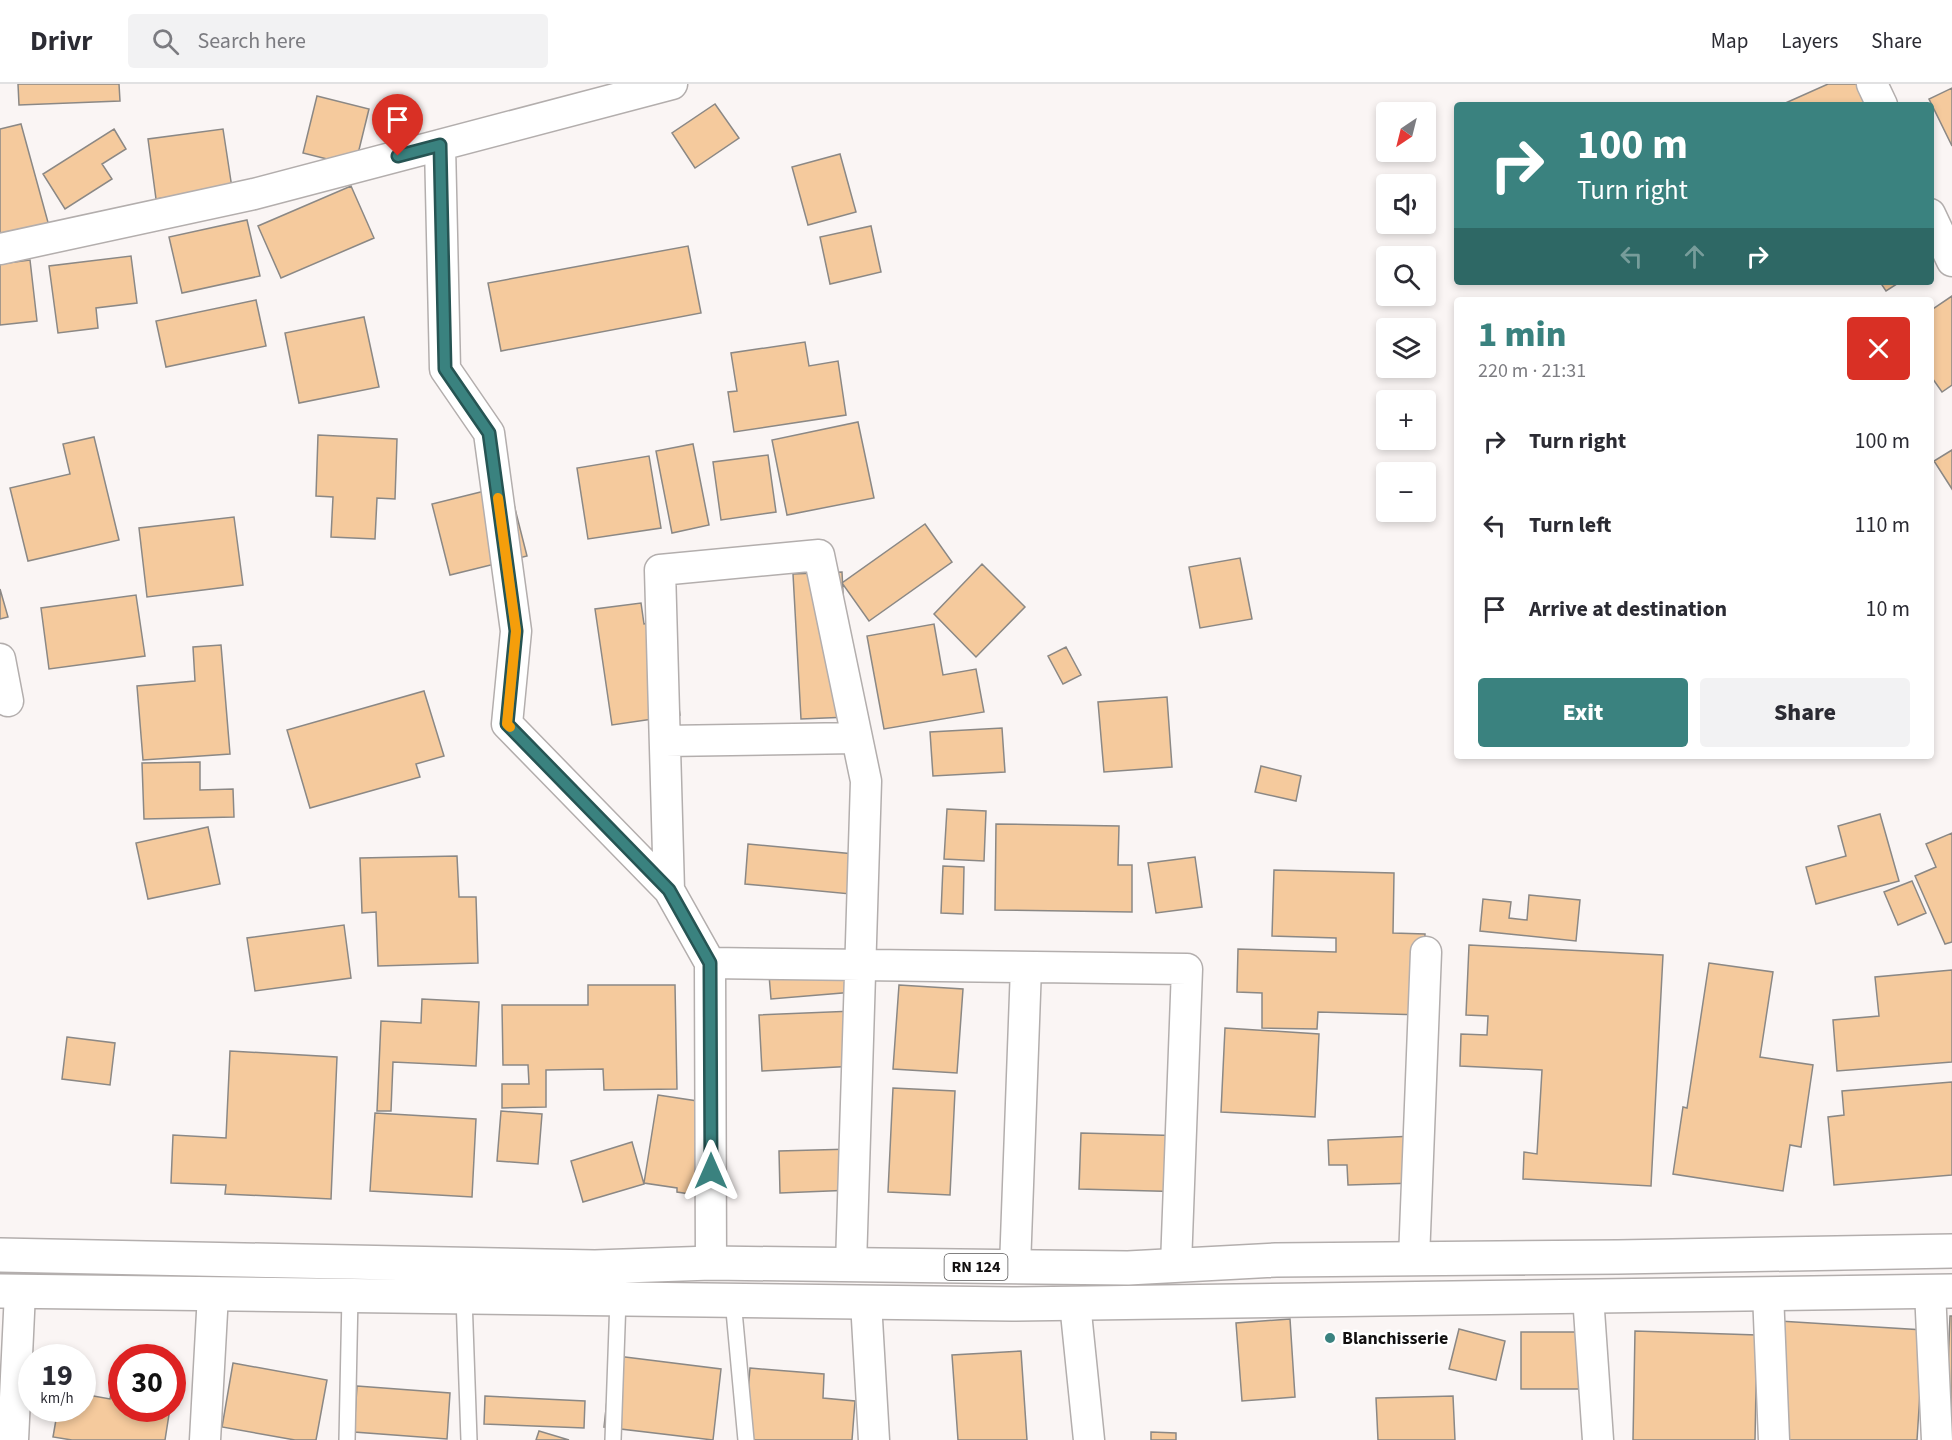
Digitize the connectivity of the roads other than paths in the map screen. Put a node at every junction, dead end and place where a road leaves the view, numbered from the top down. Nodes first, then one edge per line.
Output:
1 (672, 84) edge
2 (1872, 84) edge
3 (1881, 102) edge
4 (440, 145) junction
5 (1934, 222) edge
6 (0, 249) edge
7 (1952, 261) edge
8 (0, 659) edge
9 (8, 701) dead end
10 (857, 738) junction
11 (665, 741) junction
12 (669, 890) junction
13 (1426, 952) dead end
14 (710, 963) junction
15 (860, 965) junction
16 (1026, 966) junction
17 (1952, 1251) edge
18 (0, 1256) edge
19 (1414, 1259) junction
20 (711, 1263) junction
21 (851, 1265) junction
22 (1176, 1265) junction
23 (1015, 1267) junction
24 (10, 1291) edge
25 (1941, 1291) edge
26 (1768, 1293) junction
27 (213, 1294) junction
28 (350, 1296) junction
29 (1588, 1296) junction
30 (464, 1297) junction
31 (618, 1299) junction
32 (733, 1300) junction
33 (866, 1302) junction
34 (1075, 1303) junction
35 (13, 1440) edge
36 (205, 1440) edge
37 (347, 1440) edge
38 (469, 1440) edge
39 (613, 1440) edge
40 (746, 1440) edge
41 (874, 1440) edge
42 (1089, 1440) edge
43 (1598, 1440) edge
44 (1774, 1440) edge
45 (1937, 1440) edge

1 - 4 street
2 - 3 street
4 - 6 street
4 - 12 street
5 - 7 street
8 - 9 street
10 - 11 street
10 - 11 street
10 - 15 street
11 - 12 street
12 - 14 street
13 - 19 street
14 - 15 street
14 - 20 street
15 - 16 street
15 - 21 street
16 - 22 street
16 - 23 street
17 - 19 main road, RN 124
18 - 20 main road, RN 124
19 - 22 main road, RN 124
20 - 21 main road, RN 124
21 - 23 main road, RN 124
22 - 23 main road, RN 124
24 - 27 main road, RN 124
24 - 35 street
25 - 26 main road, RN 124
25 - 45 street
26 - 29 main road, RN 124
26 - 44 street
27 - 28 main road, RN 124
27 - 36 street
28 - 30 main road, RN 124
28 - 37 lane
29 - 34 main road, RN 124
29 - 43 street
30 - 31 main road, RN 124
30 - 38 lane
31 - 32 main road, RN 124
31 - 39 lane
32 - 33 main road, RN 124
32 - 40 lane
33 - 34 main road, RN 124
33 - 41 street
34 - 42 street

